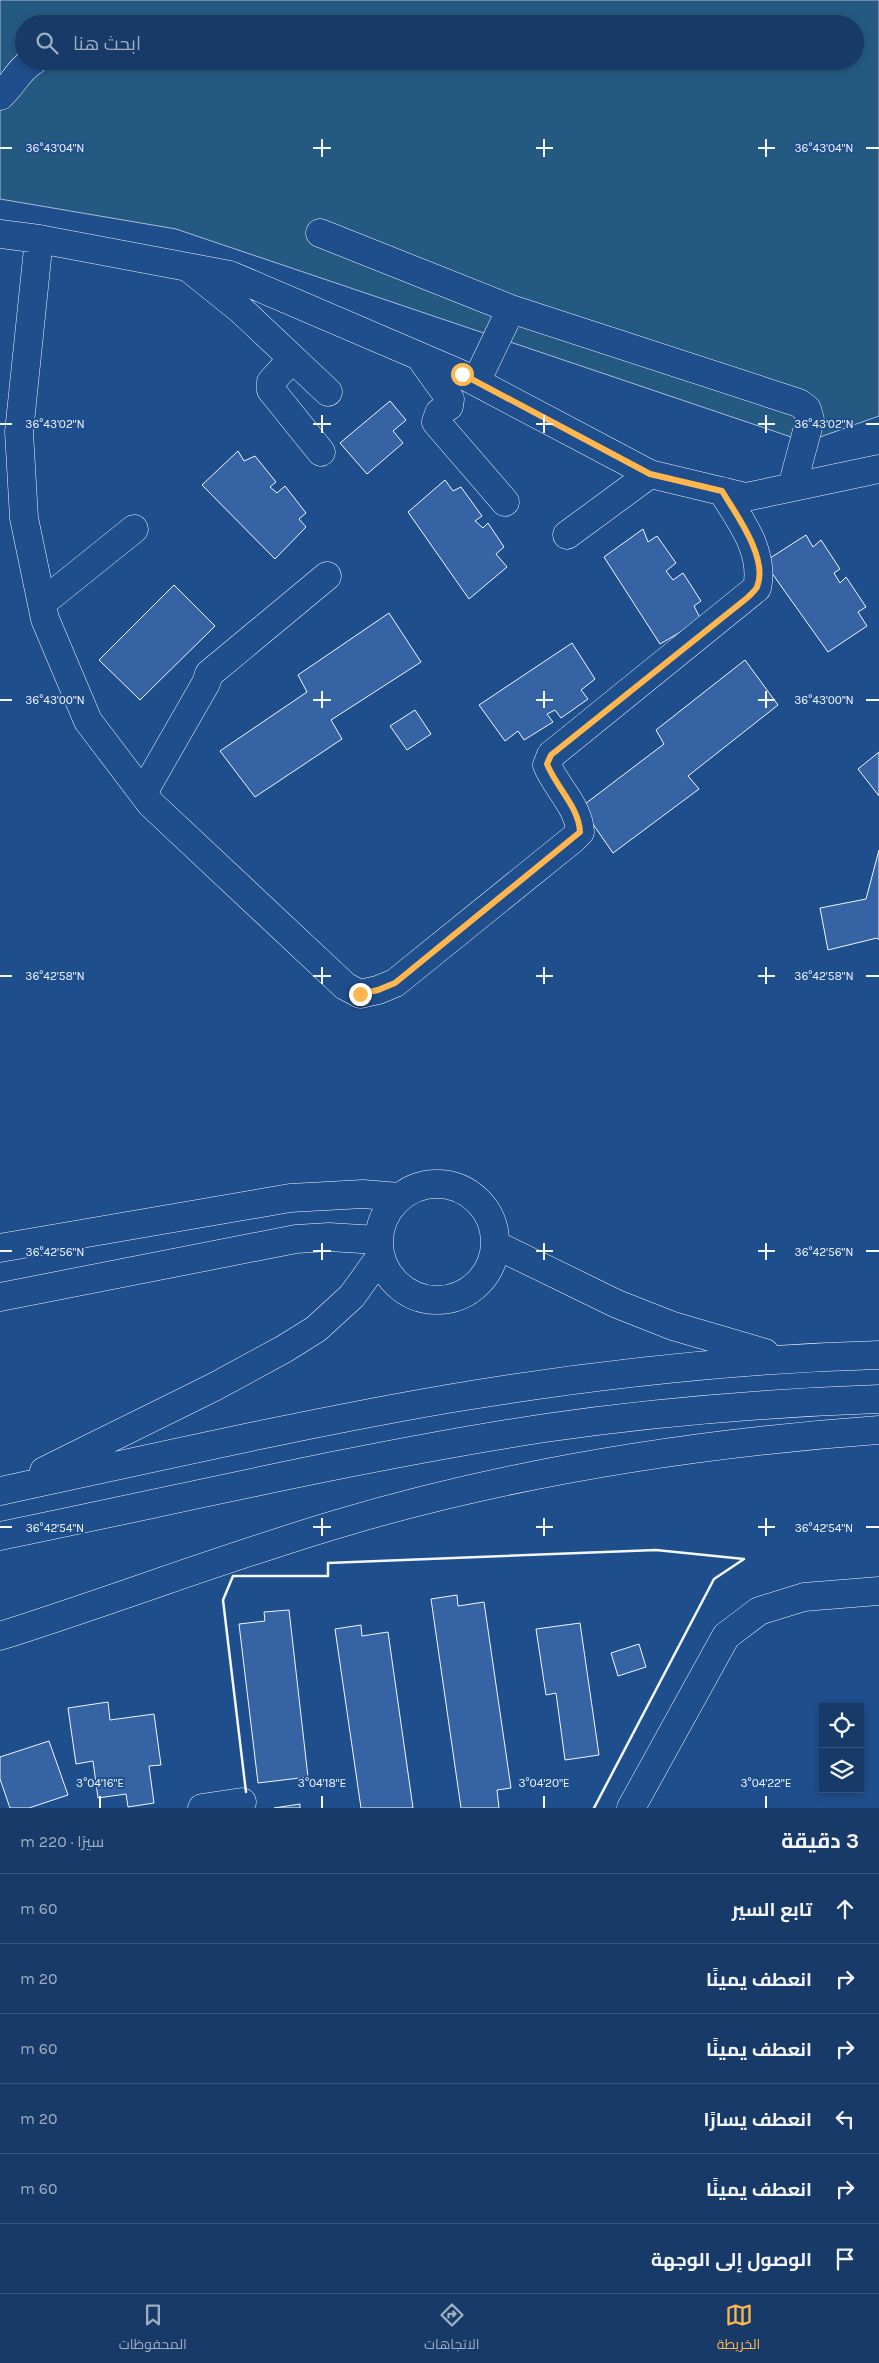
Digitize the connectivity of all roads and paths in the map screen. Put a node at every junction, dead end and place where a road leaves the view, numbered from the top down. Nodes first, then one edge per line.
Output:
1 (20, 70) edge
2 (0, 96) edge
3 (320, 233) dead end
4 (0, 234) edge
5 (39, 239) junction
6 (186, 267) junction
7 (511, 309) junction
8 (420, 356) junction
9 (292, 359) junction
10 (476, 382) junction
11 (328, 392) dead end
12 (321, 452) dead end
13 (879, 469) edge
14 (650, 474) junction
15 (792, 488) junction
16 (722, 491) junction
17 (505, 502) dead end
18 (134, 529) dead end
19 (567, 535) dead end
20 (327, 576) dead end
21 (42, 603) junction
22 (143, 793) junction
23 (400, 1196) junction
24 (496, 1245) junction
25 (0, 1248) edge
26 (379, 1249) junction
27 (0, 1297) edge
28 (879, 1355) edge
29 (788, 1359) junction
30 (879, 1399) edge
31 (879, 1430) edge
32 (5, 1490) edge
33 (0, 1536) edge
34 (879, 1591) edge
35 (0, 1636) edge
36 (242, 1802) dead end
37 (202, 1808) edge
38 (631, 1808) edge

1 - 2 main road
3 - 7 main road
4 - 5 main road
5 - 6 main road
5 - 21 main road
6 - 8 main road
6 - 9 main road
7 - 10 main road
7 - 15 main road
8 - 10 main road
8 - 17 main road
9 - 11 main road
9 - 12 main road
10 - 14 main road
13 - 15 main road
14 - 16 main road
14 - 19 main road
15 - 16 main road
16 - 22 main road
18 - 21 main road
20 - 22 main road
21 - 22 main road
23 - 24 main road
23 - 25 main road
23 - 26 main road
24 - 26 main road
24 - 29 main road
26 - 27 main road
26 - 32 main road
28 - 29 main road
29 - 32 main road
30 - 33 main road
31 - 35 main road
34 - 38 main road
36 - 37 main road

